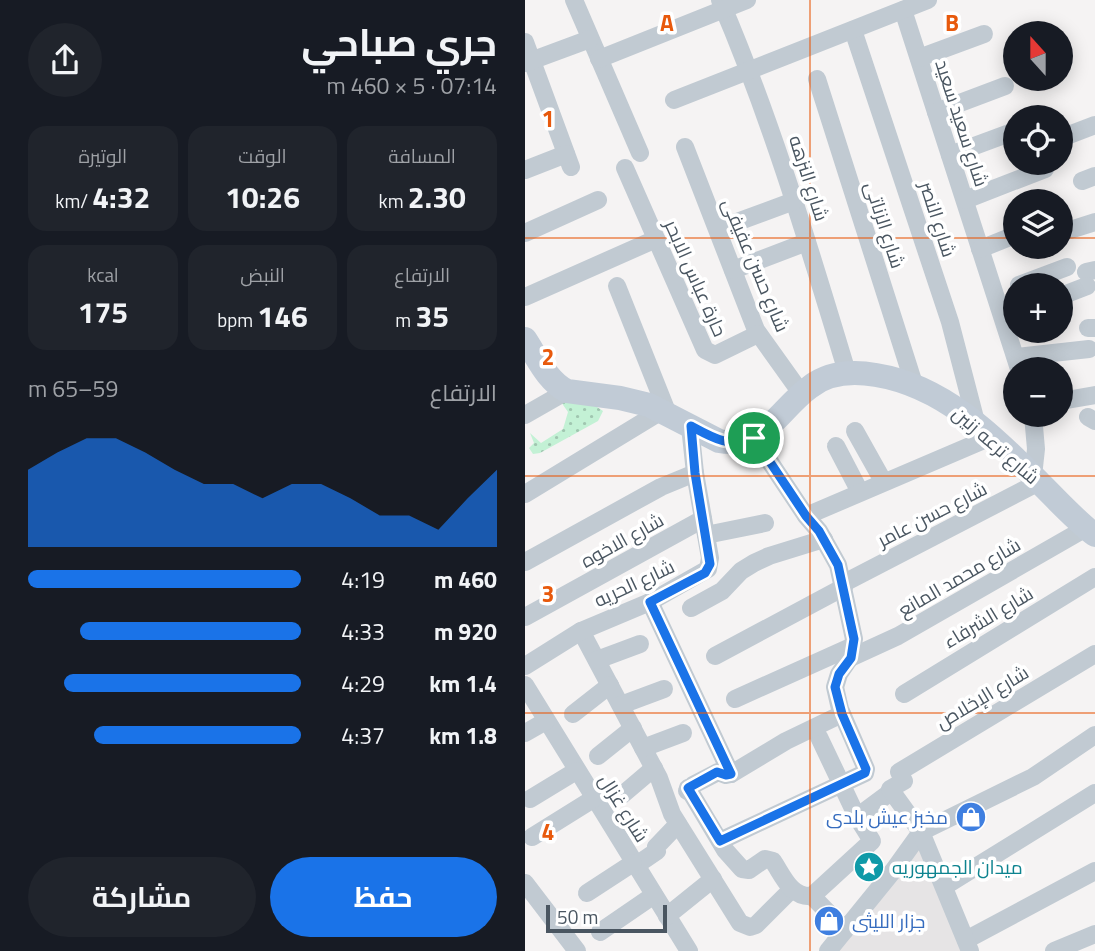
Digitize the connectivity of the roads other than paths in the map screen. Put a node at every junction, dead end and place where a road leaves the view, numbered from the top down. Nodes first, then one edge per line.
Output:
1 (574, 0) edge
2 (747, 0) edge
3 (928, 0) edge
4 (722, 5) edge
5 (903, 10) junction
6 (853, 30) junction
7 (984, 34) dead end
8 (590, 39) junction
9 (525, 42) edge
10 (919, 58) junction
11 (599, 59) junction
12 (529, 62) edge
13 (750, 70) junction
14 (817, 79) dead end
15 (1003, 87) edge
16 (674, 100) dead end
17 (936, 112) junction
18 (1095, 125) edge
19 (1073, 133) edge
20 (1003, 135) edge
21 (685, 147) dead end
22 (640, 153) dead end
23 (950, 155) junction
24 (625, 168) dead end
25 (525, 170) edge
26 (1030, 175) edge
27 (598, 200) dead end
28 (965, 200) junction
29 (795, 201) junction
30 (1095, 222) edge
31 (718, 229) junction
32 (1073, 229) edge
33 (525, 233) edge
34 (656, 239) junction
35 (1003, 239) edge
36 (807, 242) junction
37 (980, 248) junction
38 (1067, 267) dead end
39 (733, 270) junction
40 (1051, 273) edge
41 (1089, 276) edge
42 (617, 286) dead end
43 (1073, 287) edge
44 (1003, 292) edge
45 (995, 295) junction
46 (525, 298) edge
47 (1003, 307) edge
48 (758, 334) junction
49 (525, 339) edge
50 (1089, 349) dead end
51 (1048, 357) edge
52 (846, 372) junction
53 (914, 384) junction
54 (567, 391) junction
55 (801, 393) junction
56 (1095, 395) edge
57 (1073, 399) edge
58 (665, 412) junction
59 (525, 415) edge
60 (691, 426) junction
61 (1035, 427) edge
62 (983, 429) junction
63 (855, 431) dead end
64 (754, 438) junction
65 (835, 446) dead end
66 (695, 473) junction
67 (1036, 479) junction
68 (883, 481) junction
69 (860, 492) junction
70 (525, 494) edge
71 (806, 516) junction
72 (765, 523) dead end
73 (704, 527) junction
74 (1091, 531) edge
75 (824, 539) junction
76 (525, 562) edge
77 (1095, 577) edge
78 (844, 585) junction
79 (650, 602) junction
80 (691, 608) dead end
81 (525, 617) edge
82 (581, 631) junction
83 (640, 644) dead end
84 (852, 652) junction
85 (1095, 654) edge
86 (715, 656) dead end
87 (597, 660) junction
88 (525, 666) edge
89 (525, 685) edge
90 (610, 685) junction
91 (664, 690) dead end
92 (904, 694) dead end
93 (735, 699) dead end
94 (621, 705) junction
95 (573, 714) dead end
96 (842, 714) junction
97 (547, 721) junction
98 (633, 728) junction
99 (525, 733) edge
100 (683, 733) dead end
101 (1095, 735) edge
102 (819, 737) dead end
103 (643, 748) junction
104 (598, 756) dead end
105 (654, 768) junction
106 (576, 771) junction
107 (731, 774) junction
108 (840, 784) junction
109 (898, 786) junction
110 (1095, 793) edge
111 (621, 796) dead end
112 (530, 799) dead end
113 (593, 799) junction
114 (857, 817) junction
115 (678, 824) junction
116 (921, 832) junction
117 (532, 838) dead end
118 (720, 841) junction
119 (634, 864) junction
120 (1095, 871) edge
121 (713, 878) junction
122 (525, 883) edge
123 (945, 886) junction
124 (791, 890) junction
125 (587, 893) dead end
126 (654, 895) junction
127 (812, 897) junction
128 (667, 916) junction
129 (845, 930) junction
130 (600, 932) dead end
131 (1095, 934) edge
132 (968, 945) edge
133 (577, 951) edge
134 (689, 951) edge
135 (828, 951) edge
136 (1054, 951) edge

1 - 8 street
2 - 4 street
3 - 5 street
4 - 11 street
4 - 13 street, شارع النزهه
5 - 6 street
5 - 10 street, شارع سعيد سعيد
6 - 13 street
6 - 62 street, شارع النصر
7 - 10 street
8 - 11 street
8 - 12 street
9 - 12 street
10 - 17 street, شارع سعيد سعيد
11 - 22 street
12 - 25 street
13 - 16 street
13 - 29 street, شارع النزهه
14 - 53 street, شارع الزناتى
15 - 17 street
17 - 23 street, شارع سعيد سعيد
18 - 19 street
20 - 23 street
21 - 31 street, شارع حسن عفيفى
23 - 28 street, شارع سعيد سعيد
24 - 34 street, حارة عباس الابحر
26 - 28 street
27 - 33 street
28 - 37 street, شارع سعيد سعيد
29 - 31 street
29 - 36 street, شارع النزهه
30 - 32 street
31 - 39 street, شارع حسن عفيفى
34 - 46 street
34 - 48 street, حارة عباس الابحر
35 - 37 street
36 - 39 street
36 - 52 street, شارع النزهه
37 - 45 street, شارع سعيد سعيد
38 - 40 street
39 - 48 street, شارع حسن عفيفى
41 - 43 street
42 - 58 street
44 - 45 street
45 - 47 street, شارع سعيد سعيد
48 - 55 street, شارع حسن عفيفى
49 - 54 street
50 - 51 street
52 - 53 street, شارع ترعه زنين
52 - 55 street, شارع ترعه زنين
53 - 62 street, شارع ترعه زنين
54 - 58 street
54 - 59 street
55 - 64 street, شارع ترعه زنين
56 - 57 street
58 - 60 street
58 - 70 street
60 - 64 street
60 - 66 street, شارع الحريه
61 - 67 street
62 - 67 street, شارع ترعه زنين
62 - 68 street
63 - 68 street
64 - 71 street
65 - 69 street
66 - 73 street, شارع الحريه
66 - 76 street
67 - 74 street, شارع ترعه زنين
67 - 78 street, شارع حسن عامر
68 - 69 street
69 - 71 street
71 - 75 street
72 - 73 street, شارع الاخوه
73 - 79 street, شارع الحريه
73 - 81 street, شارع الاخوه
74 - 84 street, شارع محمد المانع
75 - 78 street
75 - 80 street
77 - 92 street, شارع الشرفاء
78 - 84 street
78 - 86 street, شارع حسن عامر
79 - 82 street, شارع الحريه
79 - 107 street
82 - 87 street
82 - 88 street, شارع الحريه
83 - 87 street
84 - 93 street, شارع محمد المانع
84 - 96 street
85 - 109 street, شارع الإخلاص
87 - 90 street
89 - 97 street, شارع غزال
90 - 94 street
90 - 95 street
91 - 94 street
94 - 98 street
96 - 107 street
96 - 108 street
97 - 99 street
97 - 106 street, شارع غزال
98 - 103 street
98 - 104 street
100 - 103 street
101 - 116 street
102 - 108 street
103 - 105 street
105 - 111 street
105 - 115 street
106 - 112 street
106 - 113 street, شارع غزال
107 - 118 street
108 - 114 street
108 - 118 street
109 - 114 street
109 - 116 street
110 - 123 street
113 - 117 street
113 - 119 street, شارع غزال
114 - 127 street
115 - 119 street
115 - 121 street
116 - 123 street
116 - 129 street
118 - 124 street
119 - 125 street
119 - 126 street, شارع غزال
120 - 132 street
121 - 124 street
121 - 128 street
122 - 133 street
123 - 132 street
124 - 127 street
126 - 128 street, شارع غزال
126 - 130 street
127 - 129 street
128 - 134 street, شارع غزال
129 - 135 street
131 - 136 street

